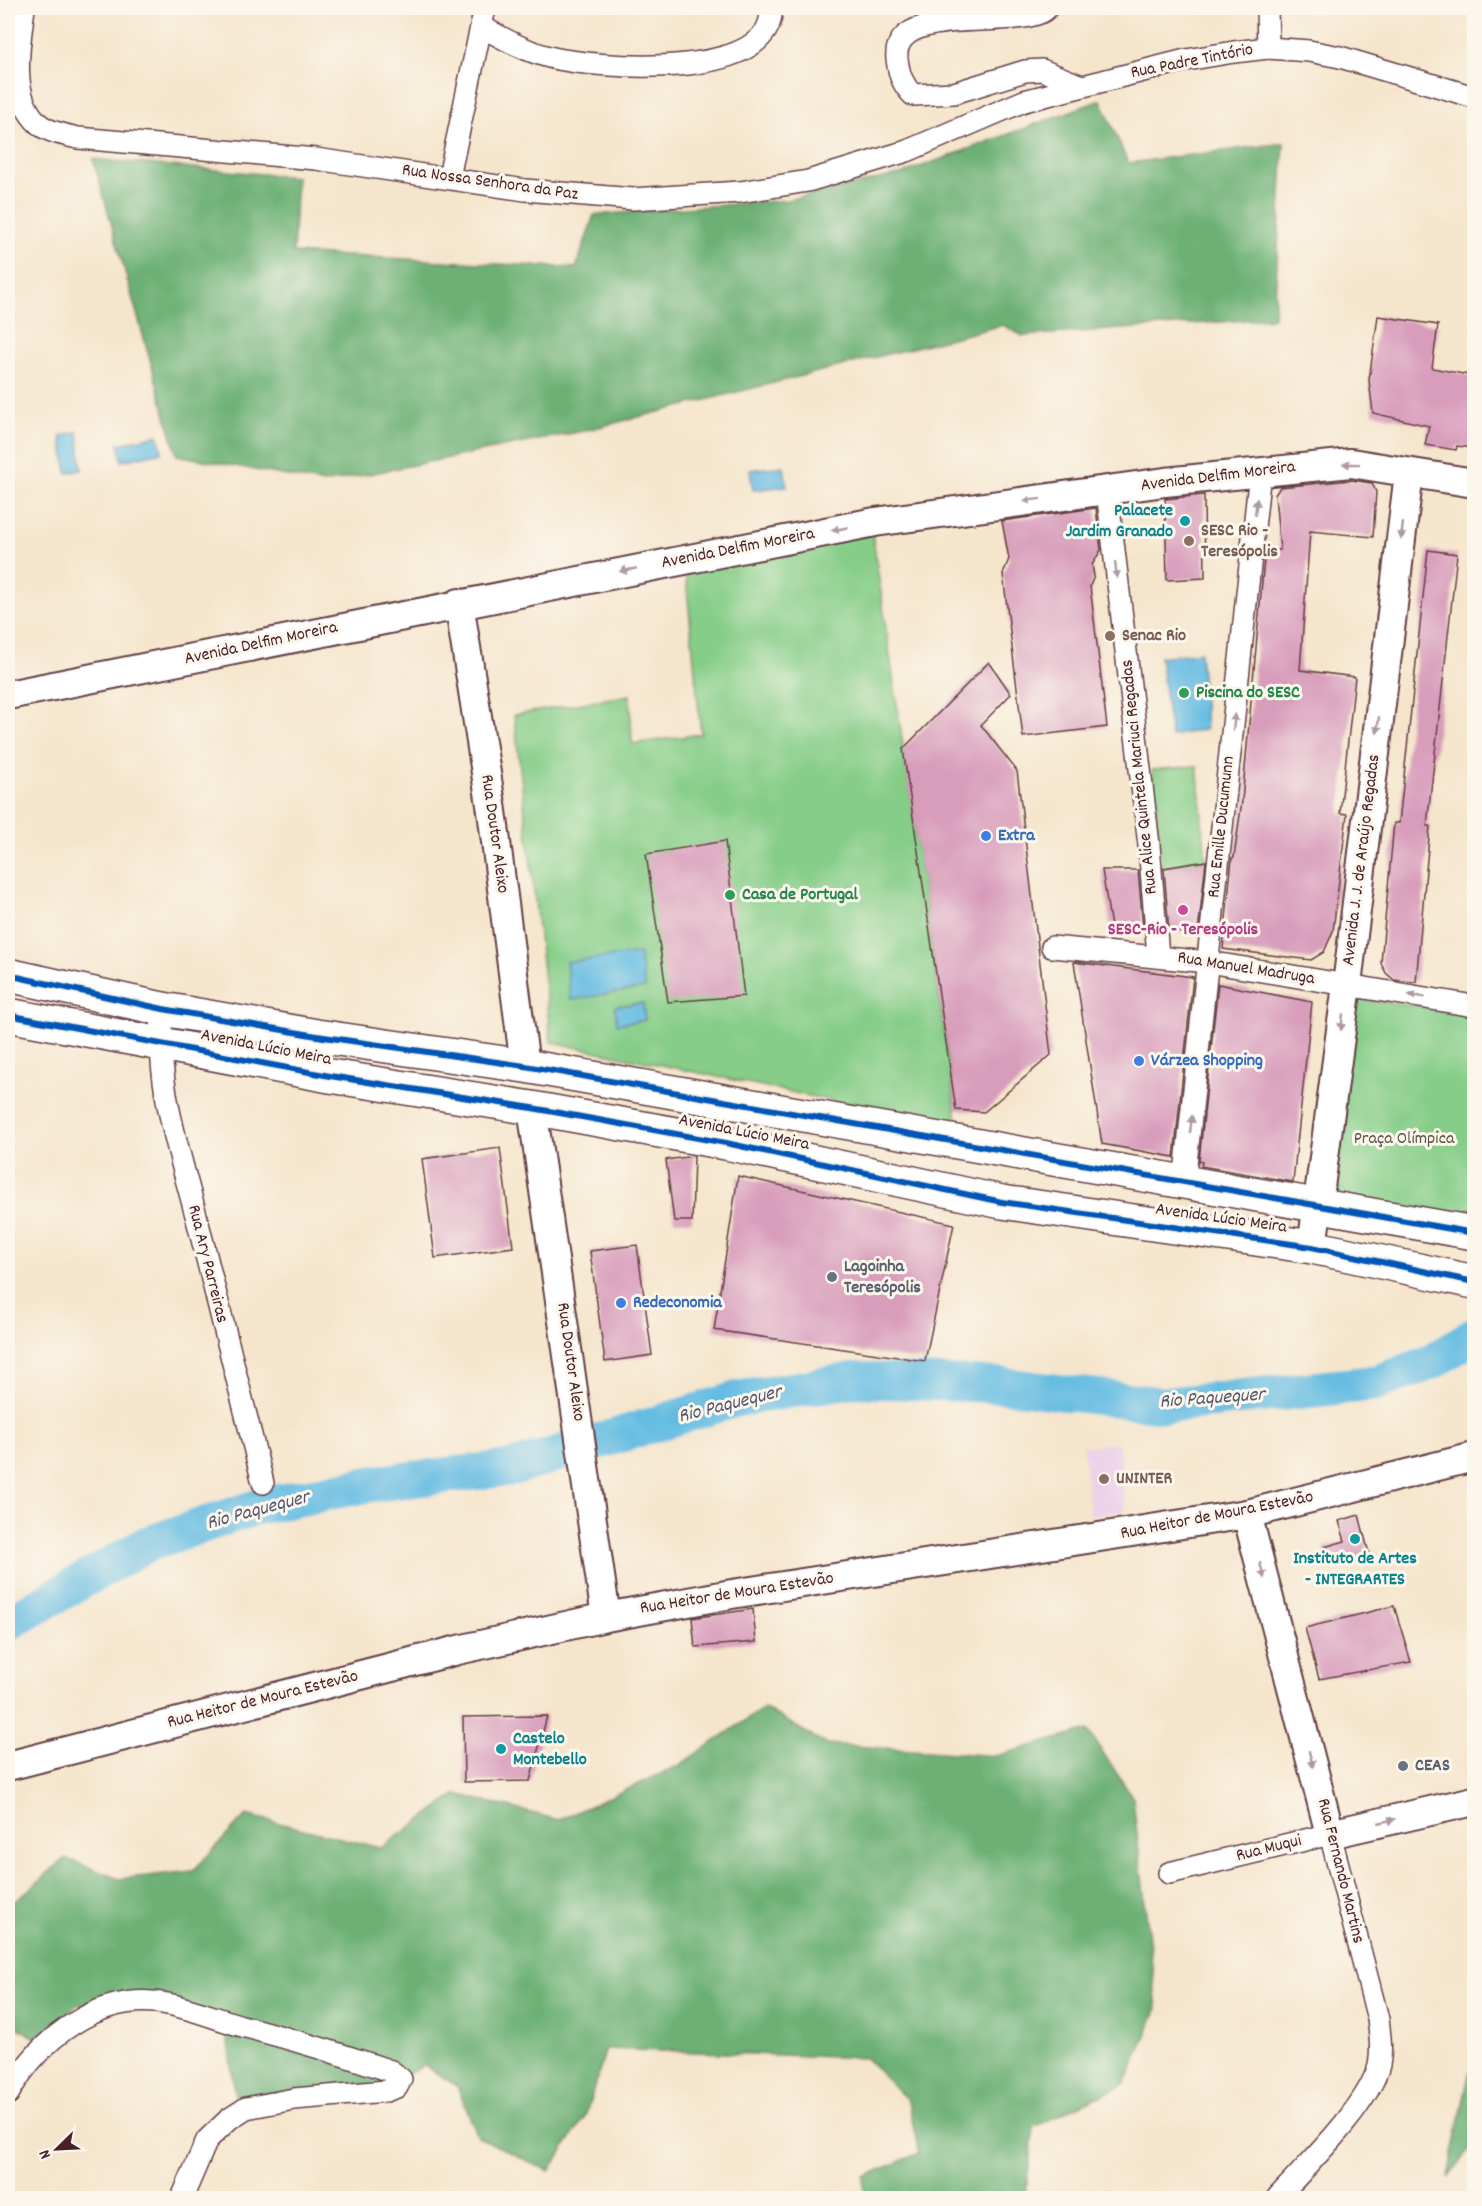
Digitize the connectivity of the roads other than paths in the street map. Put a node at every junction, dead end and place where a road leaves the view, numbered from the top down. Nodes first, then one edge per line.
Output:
1 (24, 8) edge
2 (772, 8) edge
3 (1047, 8) edge
4 (1267, 8) edge
5 (483, 17) edge
6 (1268, 48) junction
7 (1079, 86) junction
8 (1050, 94) joint
9 (1474, 97) edge
10 (449, 177) junction
11 (1260, 472) junction
12 (1409, 473) junction
13 (1474, 483) edge
14 (1107, 491) junction
15 (459, 603) junction
16 (8, 695) edge
17 (1052, 947) dead end
18 (1158, 956) junction
19 (1208, 962) junction
20 (8, 975) edge
21 (1347, 985) junction
22 (1474, 1006) edge
23 (163, 1009) junction
24 (8, 1015) edge
25 (161, 1043) junction
26 (525, 1066) junction
27 (532, 1108) junction
28 (1184, 1183) junction
29 (1318, 1205) junction
30 (1474, 1233) edge
31 (1312, 1247) junction
32 (1474, 1282) edge
33 (1474, 1457) edge
34 (263, 1483) dead end
35 (1247, 1514) junction
36 (606, 1617) junction
37 (8, 1766) edge
38 (1474, 1801) edge
39 (1330, 1834) junction
40 (1169, 1873) dead end
41 (8, 2094) edge
42 (182, 2199) edge
43 (1277, 2199) edge

1 - 10 street, Rua Nossa Senhora da Paz
2 - 5 street
3 - 7 street
4 - 6 street
5 - 10 street
6 - 7 street, Rua Padre Tintório
6 - 9 street, Rua Padre Tintório
7 - 8 street, Rua Padre Tintório
8 - 10 street, Rua Nossa Senhora da Paz
12 -> 11 main road, Avenida Delfim Moreira
11 - 14 main road, Avenida Delfim Moreira
19 -> 11 street, Rua Emille Ducumunn
12 - 13 main road, Avenida Delfim Moreira
12 -> 21 main road, Avenida J. J. de Araújo Regadas
14 -> 15 main road, Avenida Delfim Moreira
14 -> 18 street, Rua Alice Quintela Mariuci Regadas
15 - 16 main road, Avenida Delfim Moreira
15 - 26 main road, Rua Doutor Aleixo
17 - 18 street, Rua Manuel Madruga
18 - 19 street, Rua Manuel Madruga
19 - 21 street, Rua Manuel Madruga
28 -> 19 street, Rua Emille Ducumunn
20 - 23 main road, Avenida Lúcio Meira
22 -> 21 street, Rua Manuel Madruga
21 -> 29 main road, Avenida J. J. de Araújo Regadas
23 - 25 street, Rua Ary Parreiras
23 - 26 main road, Avenida Lúcio Meira
24 - 25 main road, Avenida Lúcio Meira
25 - 27 main road, Avenida Lúcio Meira
25 - 34 street, Rua Ary Parreiras
26 - 28 main road, Avenida Lúcio Meira
27 - 31 main road, Avenida Lúcio Meira
27 - 36 main road, Rua Doutor Aleixo
28 - 29 main road, Avenida Lúcio Meira
29 - 30 main road, Avenida Lúcio Meira
29 - 31 main road, Avenida J. J. de Araújo Regadas
31 - 32 main road, Avenida Lúcio Meira
33 - 35 main road, Rua Heitor de Moura Estevão
35 - 36 main road, Rua Heitor de Moura Estevão
35 -> 39 main road, Rua Fernando Martins
36 - 37 main road, Rua Heitor de Moura Estevão
39 -> 38 main road, Rua Muqui
39 - 40 street, Rua Muqui
39 - 43 street, Rua Fernando Martins
41 - 42 street

